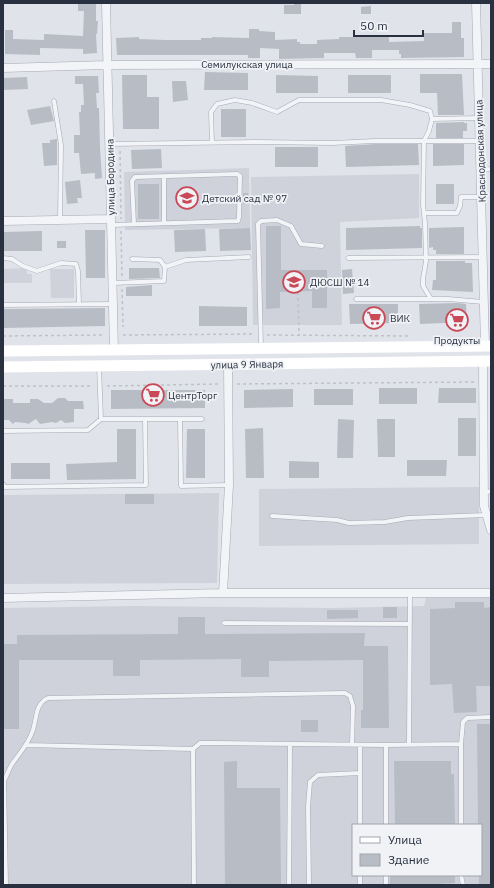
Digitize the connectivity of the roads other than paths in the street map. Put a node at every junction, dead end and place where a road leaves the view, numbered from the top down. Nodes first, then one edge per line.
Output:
1 (106, 3) edge
2 (476, 3) edge
3 (477, 64) junction
4 (491, 64) edge
5 (107, 65) junction
6 (3, 68) edge
7 (54, 102) dead end
8 (480, 118) junction
9 (432, 119) junction
10 (424, 141) junction
11 (480, 141) junction
12 (212, 143) junction
13 (110, 144) junction
14 (481, 170) junction
15 (491, 170) edge
16 (164, 176) junction
17 (482, 197) junction
18 (424, 213) junction
19 (60, 220) junction
20 (3, 221) edge
21 (111, 222) junction
22 (164, 223) junction
23 (134, 224) junction
24 (322, 246) dead end
25 (483, 256) junction
26 (249, 257) dead end
27 (426, 257) junction
28 (3, 258) edge
29 (348, 258) dead end
30 (132, 259) dead end
31 (165, 267) junction
32 (113, 283) junction
33 (356, 299) dead end
34 (431, 299) junction
35 (484, 302) junction
36 (79, 304) junction
37 (114, 304) junction
38 (3, 305) edge
39 (488, 346) edge
40 (261, 349) junction
41 (114, 350) junction
42 (3, 351) edge
43 (487, 361) edge
44 (228, 364) junction
45 (99, 366) junction
46 (3, 367) edge
47 (101, 419) junction
48 (145, 419) junction
49 (180, 419) junction
50 (202, 419) dead end
51 (3, 431) edge
52 (3, 484) edge
53 (228, 485) junction
54 (488, 492) edge
55 (486, 515) junction
56 (272, 516) dead end
57 (491, 530) edge
58 (410, 592) junction
59 (223, 593) junction
60 (491, 593) edge
61 (3, 598) edge
62 (224, 624) dead end
63 (410, 624) junction
64 (491, 716) edge
65 (290, 744) junction
66 (409, 744) junction
67 (461, 744) junction
68 (26, 745) junction
69 (352, 745) junction
70 (360, 745) junction
71 (386, 745) junction
72 (193, 749) junction
73 (360, 773) junction
74 (360, 824) edge
75 (386, 824) edge
76 (461, 824) edge
77 (6, 885) edge
78 (194, 885) edge
79 (289, 885) edge
80 (309, 885) edge

1 - 5 street, улица Бородина
2 - 3 street, Краснодонская улица
3 - 4 street, Семилукская улица
3 - 5 street, Семилукская улица
3 - 8 street, Краснодонская улица
5 - 6 street, Семилукская улица
5 - 13 street, улица Бородина
7 - 19 lane
8 - 9 lane
8 - 11 street, Краснодонская улица
9 - 10 lane
9 - 12 lane
10 - 11 lane
10 - 12 lane
10 - 18 lane
11 - 14 street, Краснодонская улица
12 - 13 lane
13 - 21 street, улица Бородина
14 - 15 lane
14 - 17 street, Краснодонская улица
16 - 22 lane
16 - 22 lane
16 - 23 lane
17 - 18 lane
17 - 25 street, Краснодонская улица
18 - 27 lane
19 - 20 street
19 - 21 street
21 - 23 lane
21 - 32 street, улица Бородина
22 - 23 lane
24 - 40 lane
25 - 27 lane
25 - 35 street, Краснодонская улица
26 - 31 lane
27 - 29 lane
27 - 34 lane
28 - 36 lane
30 - 31 lane
31 - 32 lane
32 - 37 street, улица Бородина
33 - 34 lane
34 - 35 lane
35 - 39 street, Краснодонская улица
36 - 37 lane
36 - 38 lane
37 - 41 street, улица Бородина
39 - 40 main road, улица 9 Января
40 - 41 main road, улица 9 Января
41 - 42 main road, улица 9 Января
43 - 44 main road, улица 9 Января
43 - 54 street
44 - 45 main road, улица 9 Января
44 - 53 street
45 - 46 main road, улица 9 Января
45 - 47 lane
47 - 48 lane
47 - 51 lane
48 - 49 lane
48 - 52 lane
49 - 50 lane
49 - 53 lane
53 - 59 street
54 - 55 street
55 - 56 lane
55 - 57 street
58 - 59 street
58 - 60 street
58 - 63 lane
59 - 61 street
62 - 63 lane
63 - 66 lane
64 - 67 lane
65 - 69 lane
65 - 72 lane
65 - 79 lane
66 - 67 lane
66 - 71 lane
67 - 76 lane
68 - 69 lane
68 - 72 lane
68 - 77 lane
69 - 70 lane
70 - 71 lane
70 - 73 lane
71 - 75 lane
72 - 78 lane
73 - 74 lane
73 - 80 lane

